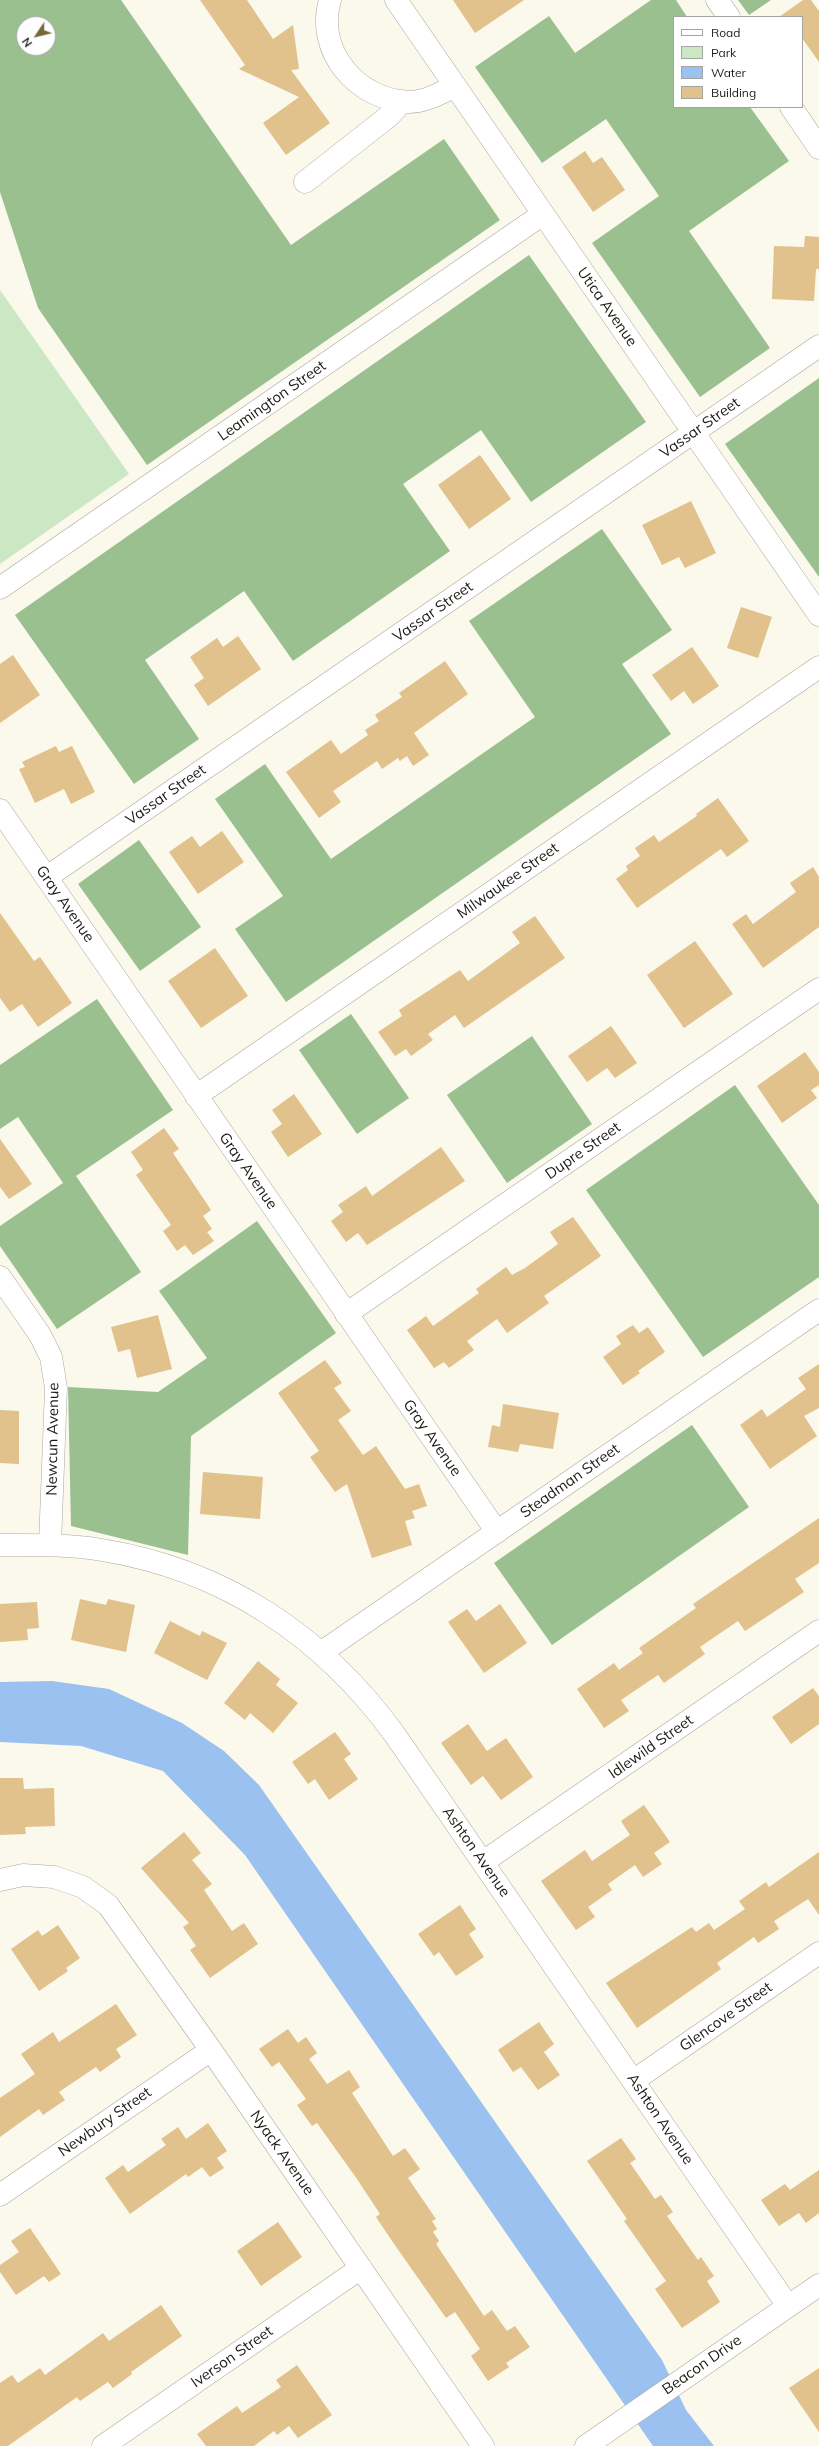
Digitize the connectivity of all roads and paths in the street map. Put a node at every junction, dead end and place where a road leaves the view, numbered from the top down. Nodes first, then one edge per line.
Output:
1 (330, 0) edge
2 (396, 0) edge
3 (717, 0) edge
4 (728, 16) edge
5 (455, 86) junction
6 (403, 101) junction
7 (792, 108) edge
8 (819, 148) edge
9 (305, 182) dead end
10 (543, 214) junction
11 (819, 346) edge
12 (693, 432) junction
13 (0, 588) edge
14 (819, 615) edge
15 (819, 667) edge
16 (0, 810) edge
17 (47, 878) junction
18 (819, 989) edge
19 (196, 1096) junction
20 (0, 1277) edge
21 (819, 1310) edge
22 (346, 1314) junction
23 (496, 1532) junction
24 (50, 1544) junction
25 (0, 1545) edge
26 (819, 1631) edge
27 (322, 1652) junction
28 (483, 1862) junction
29 (0, 1880) edge
30 (819, 1953) edge
31 (211, 2050) junction
32 (633, 2081) junction
33 (0, 2195) edge
34 (361, 2268) junction
35 (819, 2285) edge
36 (788, 2306) junction
37 (103, 2446) edge
38 (483, 2446) edge
39 (586, 2446) edge

1 - 6 street
2 - 5 street, Utica Avenue
3 - 4 street
5 - 6 street
5 - 10 street, Utica Avenue
6 - 9 street
7 - 8 street
10 - 12 street, Utica Avenue
10 - 13 street, Leamington Street
11 - 12 street, Vassar Street
12 - 14 street, Utica Avenue
12 - 17 street, Vassar Street
15 - 19 street, Milwaukee Street
16 - 17 street, Gray Avenue
17 - 19 street, Gray Avenue
18 - 22 street, Dupre Street
19 - 22 street, Gray Avenue
20 - 24 street, Newcun Avenue
21 - 23 street, Steadman Street
22 - 23 street, Gray Avenue
23 - 27 street, Steadman Street
24 - 25 street, Ashton Avenue
24 - 27 street, Ashton Avenue
26 - 28 street, Idlewild Street
27 - 28 street, Ashton Avenue
28 - 32 street, Ashton Avenue
29 - 31 street, Nyack Avenue
30 - 32 street, Glencove Street
31 - 33 street, Newbury Street
31 - 34 street, Nyack Avenue
32 - 36 street, Ashton Avenue
34 - 37 street, Iverson Street
34 - 38 street, Nyack Avenue
35 - 36 street, Beacon Drive
36 - 39 street, Beacon Drive

